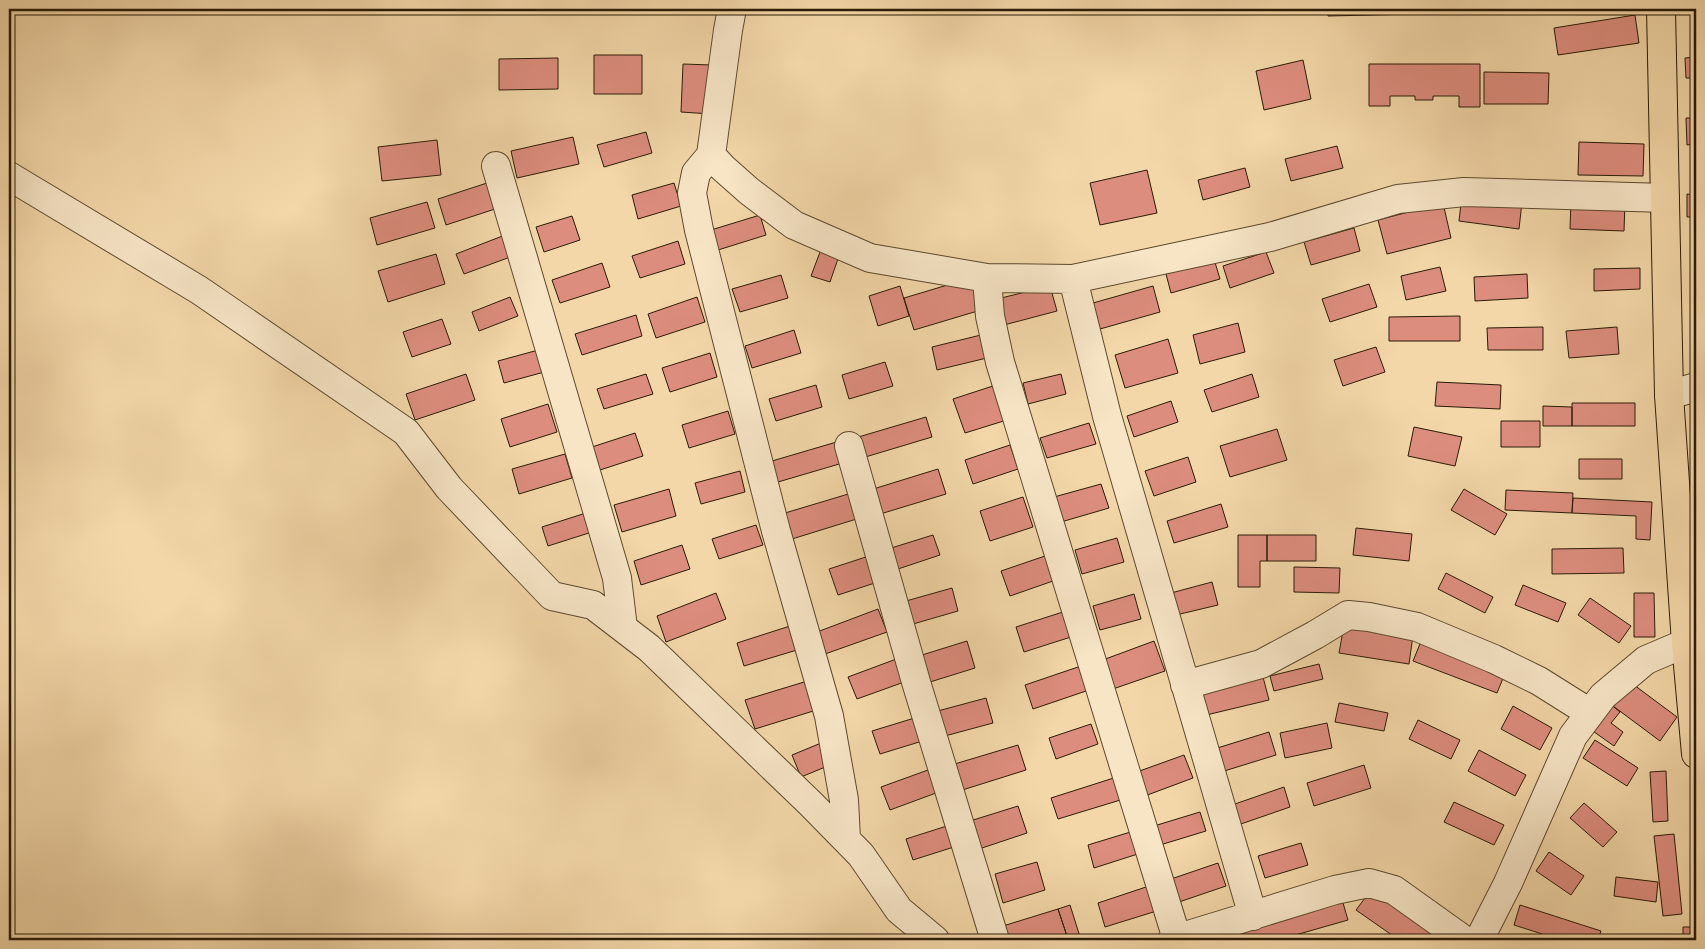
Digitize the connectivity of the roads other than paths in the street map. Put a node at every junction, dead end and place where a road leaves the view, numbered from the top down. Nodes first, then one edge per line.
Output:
1 (732, 9) edge
2 (1662, 9) edge
3 (711, 155) junction
4 (496, 166) dead end
5 (9, 176) edge
6 (1666, 198) junction
7 (987, 278) junction
8 (1073, 279) junction
9 (1696, 387) edge
10 (1670, 395) junction
11 (849, 446) dead end
12 (623, 628) junction
13 (1686, 643) junction
14 (1185, 685) junction
15 (1590, 713) junction
16 (1696, 754) edge
17 (846, 839) junction
18 (1253, 916) junction
19 (935, 940) edge
20 (995, 940) edge
21 (1175, 940) edge
22 (1464, 940) edge
23 (1479, 940) edge

1 - 3 street
2 - 6 main road
3 - 7 street
3 - 17 street
4 - 12 street
5 - 12 street
6 - 8 street
6 - 10 main road
7 - 8 street
7 - 21 street
8 - 14 street
9 - 10 street
10 - 13 main road
11 - 20 street
12 - 17 street
13 - 15 street
13 - 16 main road
14 - 15 street
14 - 18 street
15 - 23 street
17 - 19 street
18 - 21 street
18 - 22 street

